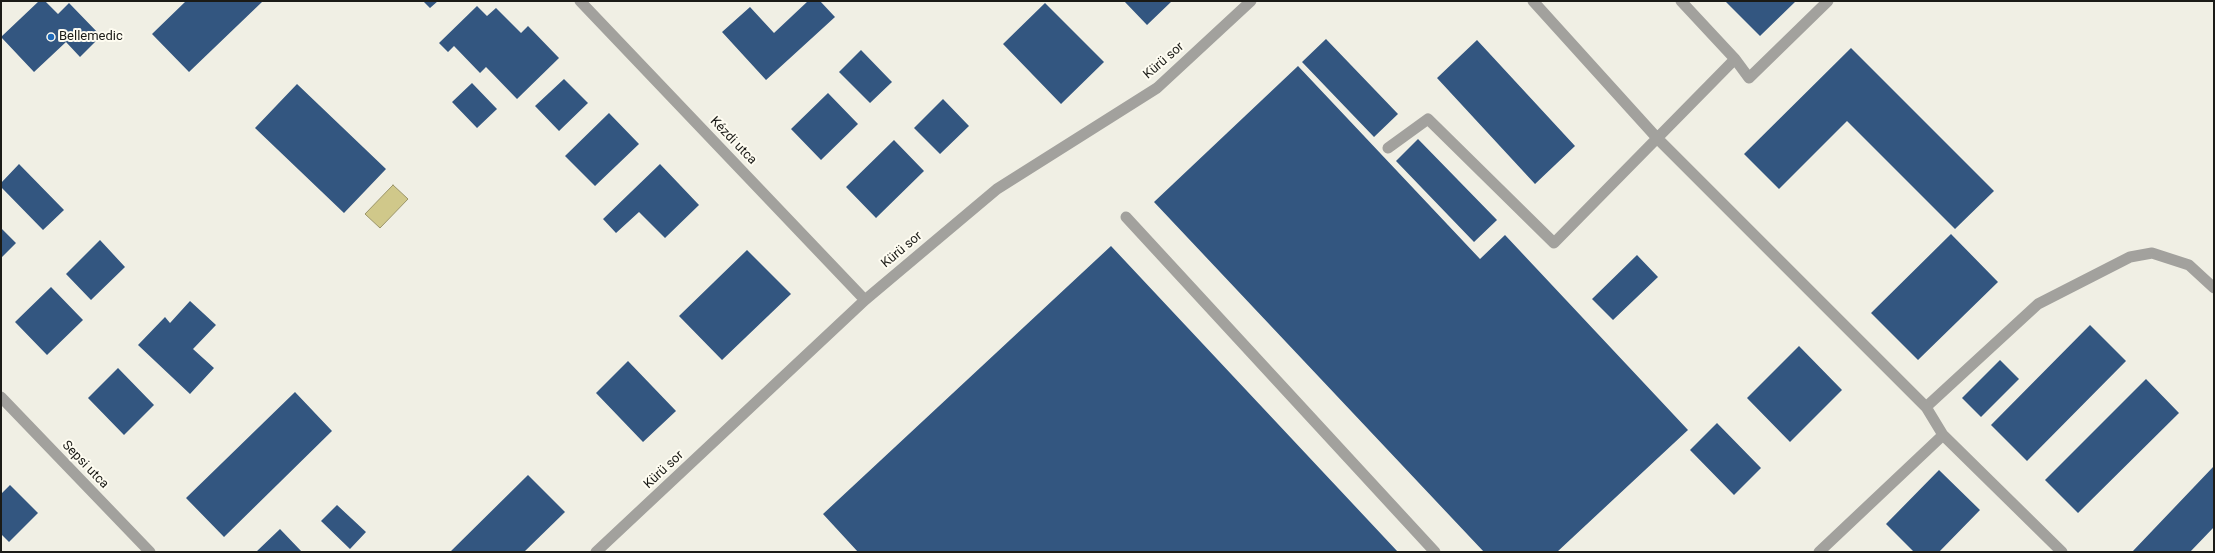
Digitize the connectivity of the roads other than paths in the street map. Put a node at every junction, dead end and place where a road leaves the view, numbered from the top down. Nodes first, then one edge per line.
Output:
1 (580, 1) edge
2 (1251, 1) edge
3 (1533, 1) edge
4 (1681, 1) edge
5 (1828, 1) edge
6 (1735, 59) junction
7 (1657, 138) junction
8 (1388, 148) dead end
9 (1126, 217) dead end
10 (2214, 288) edge
11 (865, 300) junction
12 (1, 397) edge
13 (1926, 407) junction
14 (1943, 435) junction
15 (150, 552) edge
16 (596, 552) edge
17 (1435, 552) edge
18 (1819, 552) edge
19 (2062, 552) edge

1 - 11 street, Kézdi utca
2 - 11 street, Kürü sor
3 - 7 street
4 - 6 street
5 - 6 street
6 - 7 street
7 - 8 street
7 - 13 street
9 - 17 street
10 - 13 street
11 - 16 street, Kürü sor
12 - 15 street, Sepsi utca
13 - 14 street
14 - 18 street
14 - 19 street

